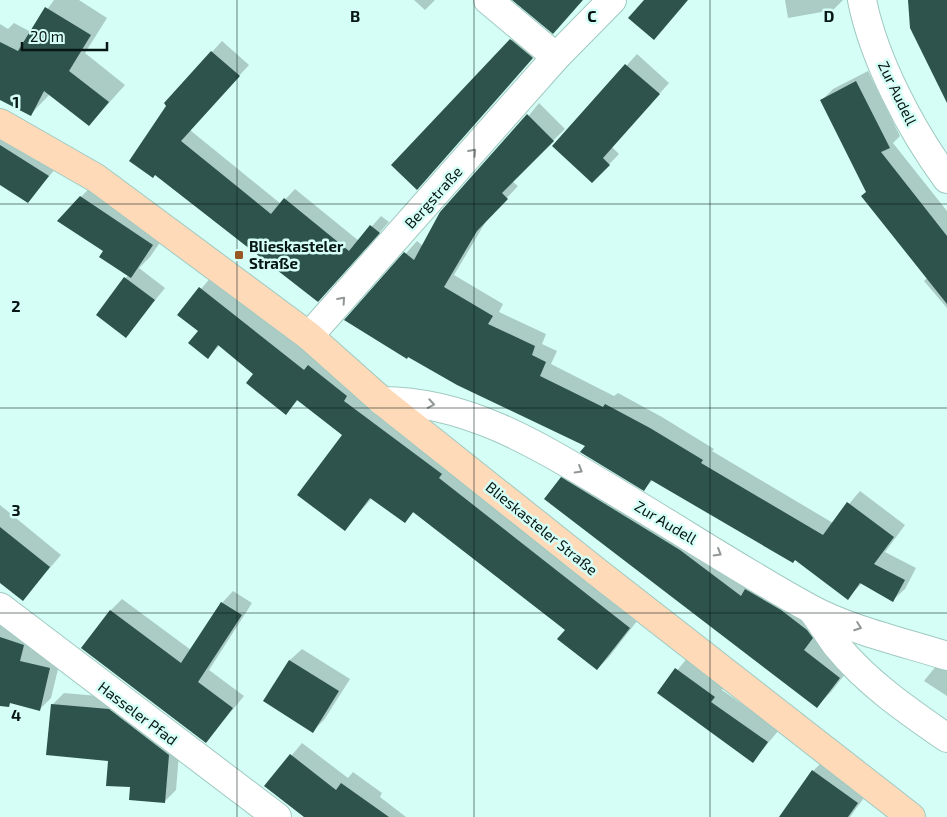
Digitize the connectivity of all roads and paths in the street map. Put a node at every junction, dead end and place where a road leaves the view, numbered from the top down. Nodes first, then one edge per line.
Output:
1 (488, 0) edge
2 (612, 0) edge
3 (862, 0) edge
4 (556, 57) junction
5 (0, 123) edge
6 (947, 179) edge
7 (309, 336) junction
8 (382, 401) junction
9 (0, 607) edge
10 (812, 610) junction
11 (947, 656) edge
12 (947, 738) edge
13 (277, 817) edge
14 (911, 817) edge

1 - 4 street
2 - 4 street, Bergstraße
3 - 6 street, Zur Audell
7 -> 4 street, Bergstraße
5 - 7 main road, Blieskasteler Straße
7 - 8 main road, Blieskasteler Straße
8 -> 10 street, Zur Audell
8 - 14 main road, Blieskasteler Straße
9 - 13 street, Hasseler Pfad
10 -> 11 street, Zur Audell
10 - 12 street

